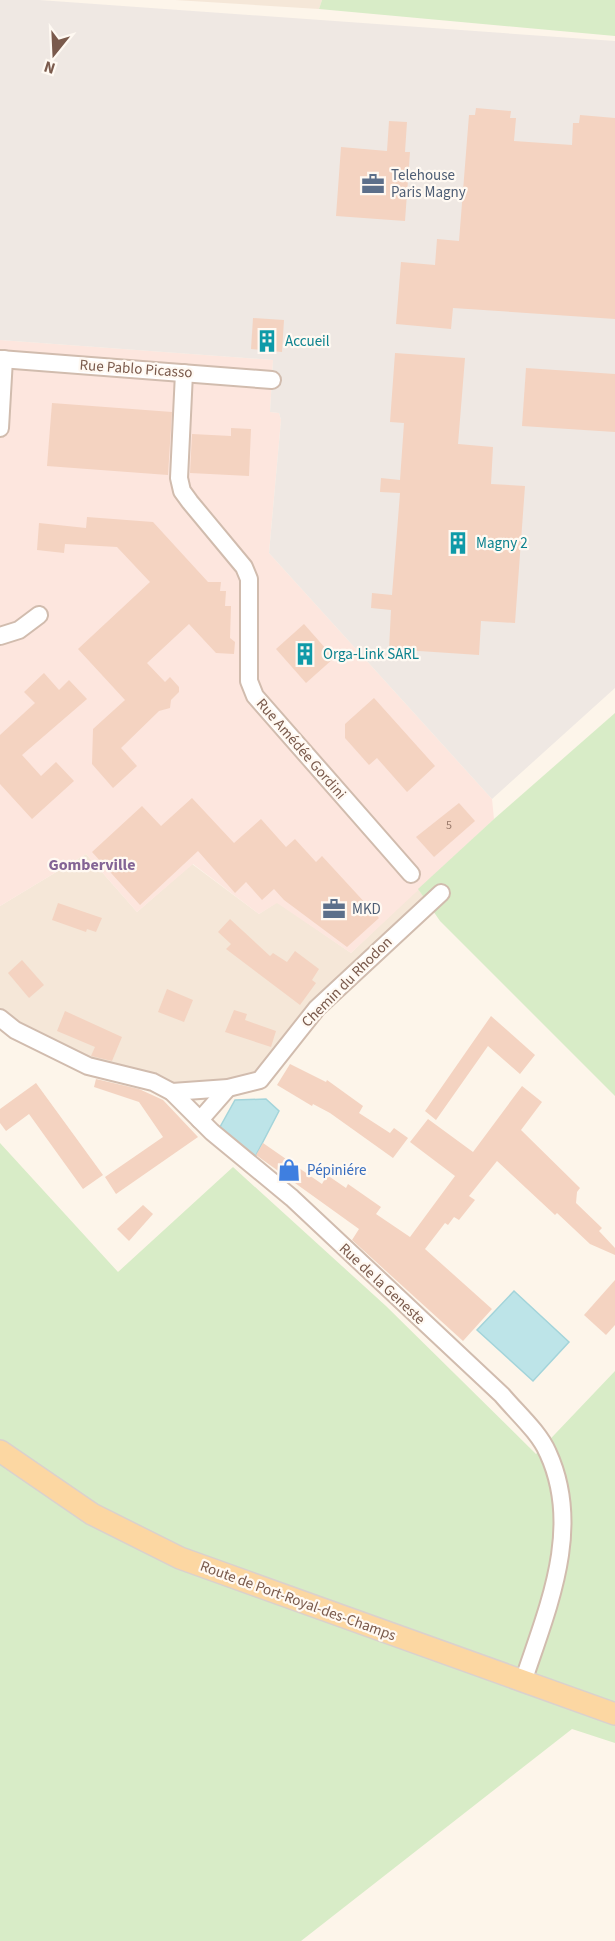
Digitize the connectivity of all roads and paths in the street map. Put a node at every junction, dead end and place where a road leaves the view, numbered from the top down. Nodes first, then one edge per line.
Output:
1 (2, 359) edge
2 (184, 373) junction
3 (272, 380) dead end
4 (0, 428) edge
5 (39, 615) dead end
6 (0, 636) edge
7 (411, 874) dead end
8 (441, 893) dead end
9 (0, 1018) edge
10 (228, 1088) junction
11 (172, 1092) junction
12 (200, 1120) junction
13 (0, 1451) edge
14 (523, 1682) junction
15 (615, 1714) edge

1 - 2 street, Rue Pablo Picasso
1 - 4 street
2 - 3 street, Rue Pablo Picasso
2 - 7 street, Rue Amédée Gordini
5 - 6 street
8 - 10 street, Chemin du Rhodon
9 - 11 street, Rue de la Geneste
10 - 11 street, Chemin du Rhodon
10 - 12 street
11 - 12 street, Rue de la Geneste
12 - 14 street, Rue de la Geneste
13 - 14 main road, Route de Port-Royal-des-Champs
14 - 15 main road, Route de Port-Royal-des-Champs

